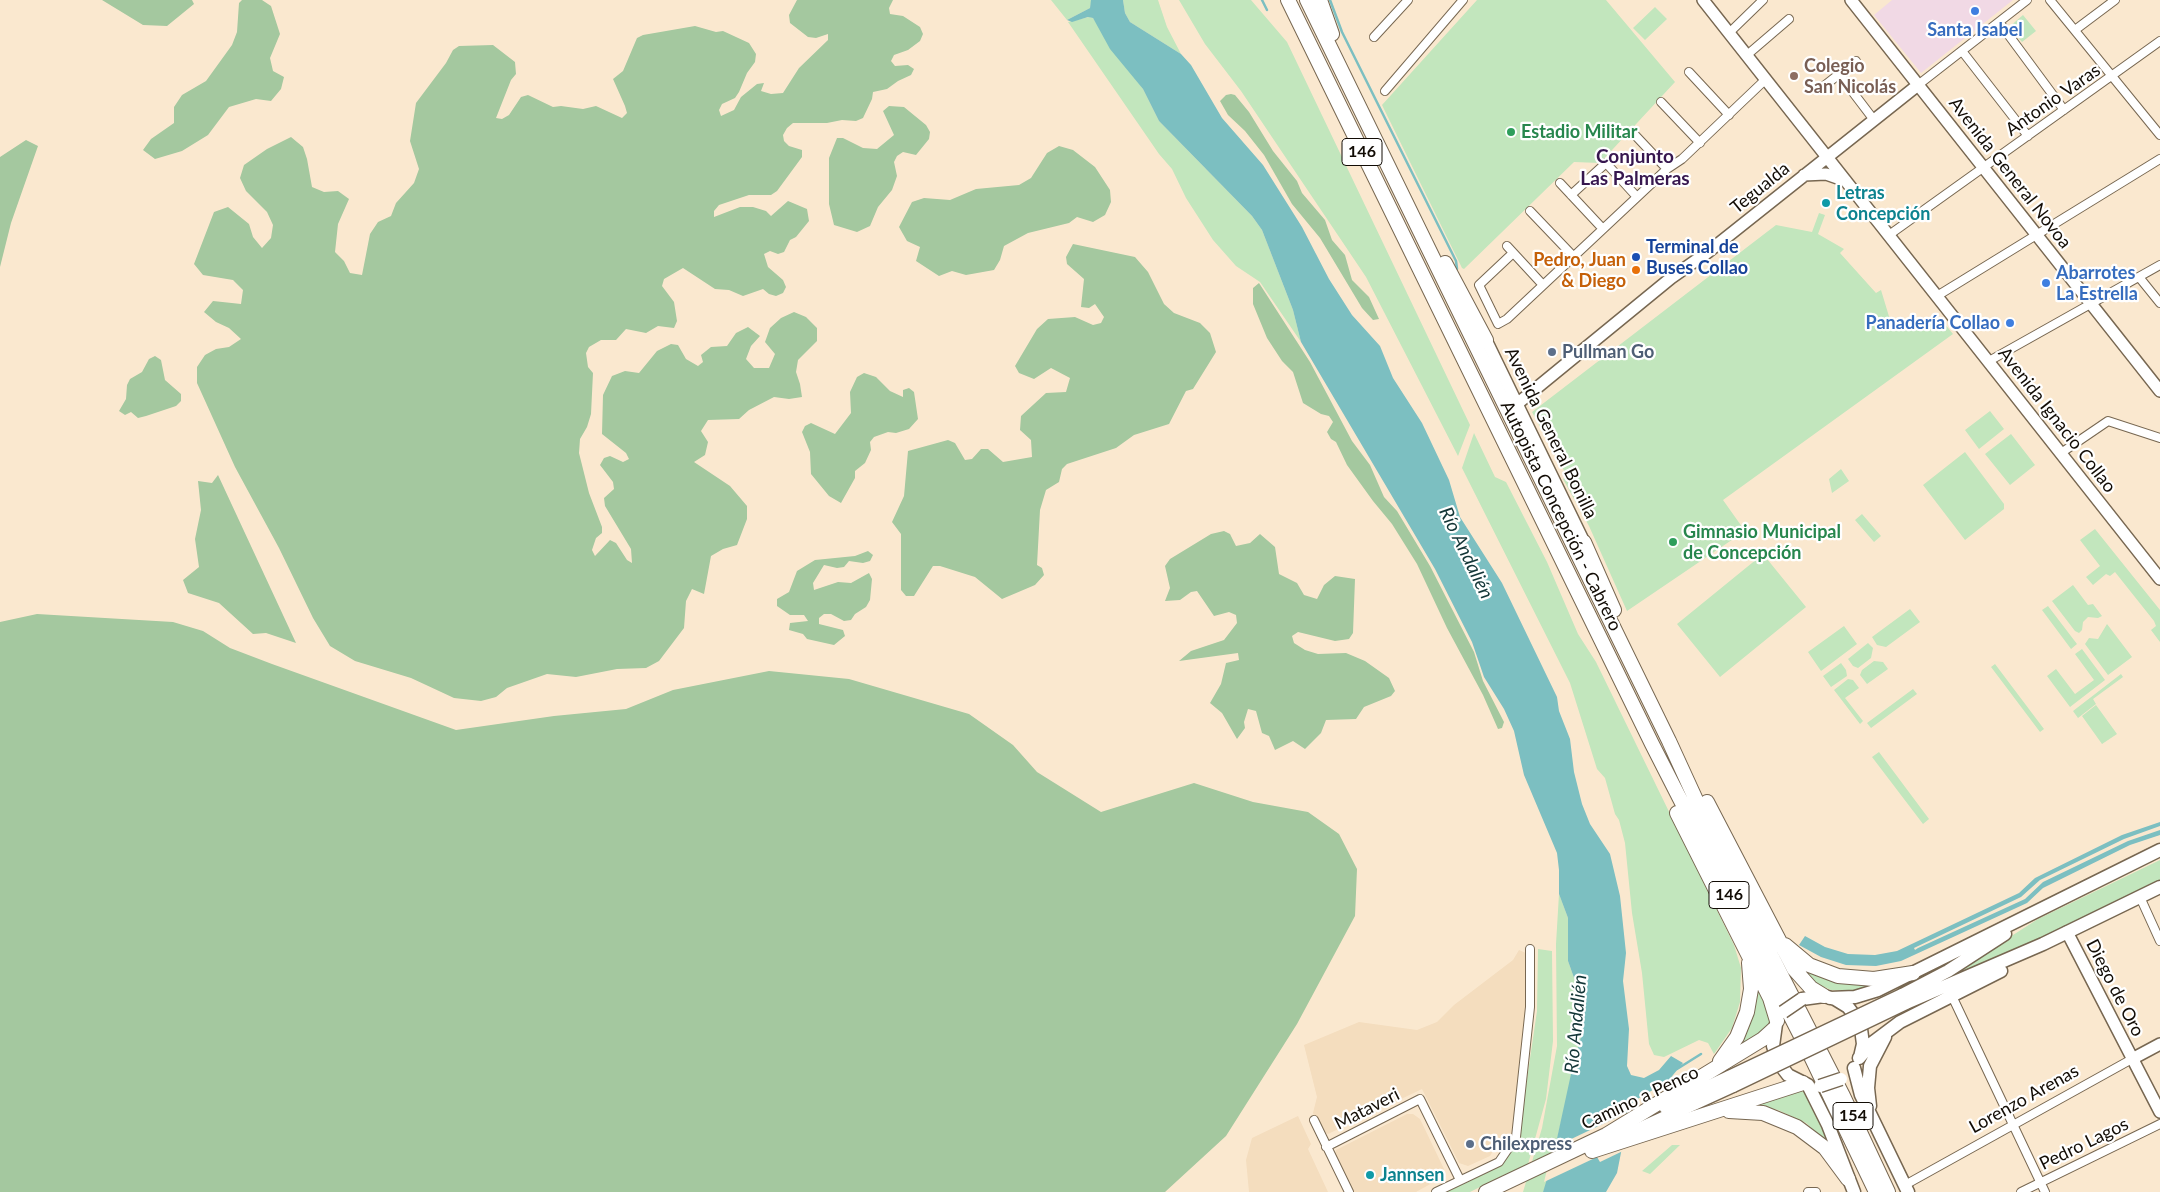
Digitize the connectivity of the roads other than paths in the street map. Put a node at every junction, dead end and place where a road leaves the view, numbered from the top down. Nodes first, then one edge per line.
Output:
1 (1278, 0) edge
2 (1288, 0) edge
3 (1307, 0) edge
4 (1320, 0) edge
5 (1408, 0) edge
6 (1463, 0) edge
7 (1703, 0) edge
8 (1763, 0) edge
9 (1850, 0) edge
10 (2027, 0) edge
11 (2050, 0) edge
12 (2115, 0) edge
13 (1789, 19) dead end
14 (1999, 22) junction
15 (2075, 30) junction
16 (1729, 33) junction
17 (1374, 37) dead end
18 (2160, 41) edge
19 (1313, 50) junction
20 (1962, 51) junction
21 (1747, 55) junction
22 (1856, 61) dead end
23 (1689, 72) dead end
24 (1839, 74) junction
25 (2113, 75) junction
26 (1344, 76) junction
27 (1766, 79) junction
28 (1918, 85) junction
29 (1824, 86) dead end
30 (1385, 91) dead end
31 (1661, 102) dead end
32 (2064, 110) junction
33 (1729, 115) junction
34 (1874, 120) junction
35 (1634, 134) dead end
36 (2160, 135) edge
37 (2028, 136) junction
38 (1700, 143) junction
39 (1827, 157) junction
40 (2160, 159) edge
41 (1982, 168) junction
42 (1667, 169) junction
43 (1804, 175) junction
44 (1393, 176) junction
45 (1846, 181) junction
46 (1560, 183) dead end
47 (1571, 195) junction
48 (1637, 197) junction
49 (1530, 211) dead end
50 (1603, 229) junction
51 (1889, 235) junction
52 (2036, 235) junction
53 (1507, 246) dead end
54 (1513, 253) junction
55 (1574, 257) junction
56 (2160, 265) edge
57 (2139, 277) junction
58 (1543, 285) junction
59 (1937, 296) junction
60 (2092, 304) junction
61 (2160, 304) edge
62 (1486, 340) joint
63 (1989, 361) junction
64 (2160, 391) edge
65 (1517, 404) junction
66 (2160, 438) edge
67 (2061, 453) junction
68 (1584, 542) joint
69 (2160, 579) edge
70 (1626, 654) junction
71 (1669, 741) junction
72 (1652, 744) junction
73 (2160, 850) edge
74 (2160, 886) edge
75 (2140, 897) junction
76 (2042, 908) junction
77 (1773, 929) junction
78 (2067, 932) junction
79 (2160, 941) edge
80 (2043, 944) junction
81 (1530, 948) dead end
82 (1749, 957) junction
83 (1913, 973) junction
84 (1952, 996) junction
85 (1827, 997) junction
86 (1904, 999) junction
87 (1778, 1020) junction
88 (1892, 1027) junction
89 (1811, 1043) junction
90 (2160, 1044) edge
91 (2132, 1060) junction
92 (1856, 1063) junction
93 (1714, 1068) junction
94 (1810, 1085) junction
95 (1666, 1112) junction
96 (1711, 1112) junction
97 (2160, 1112) edge
98 (1314, 1120) dead end
99 (1874, 1123) junction
100 (2160, 1124) edge
101 (2013, 1125) junction
102 (1604, 1141) junction
103 (1326, 1147) junction
104 (1848, 1179) junction
105 (1460, 1180) junction
106 (2041, 1182) junction
107 (1503, 1188) edge
108 (1906, 1189) edge
109 (1349, 1192) edge
110 (1436, 1192) edge
111 (1486, 1192) edge
112 (1808, 1192) edge
113 (1816, 1192) edge
114 (1854, 1192) edge
115 (1876, 1192) edge
116 (1888, 1192) edge
117 (2021, 1192) edge
118 (2045, 1192) edge

1 - 19 highway
2 - 19 highway, Autopista Concepción - Cabrero / 146
3 - 26 highway, Autopista Concepción - Cabrero / 146
4 - 26 highway
5 - 17 street
6 - 30 street
7 - 16 main road, Avenida Ignacio Collao
8 - 16 street
9 - 28 main road, Avenida General Novoa
10 - 14 street, Tegualda
11 - 15 street
12 - 15 street
13 - 21 street
14 - 20 street, Tegualda
14 - 32 street
15 - 25 street
16 - 21 main road, Avenida Ignacio Collao
18 - 25 street, Antonio Varas
19 - 72 highway, Autopista Concepción - Cabrero / 146
20 - 28 street, Tegualda
20 - 37 street
21 - 27 main road, Avenida Ignacio Collao
22 - 24 street
23 - 33 street
24 - 29 street
24 - 34 street
25 - 32 street, Antonio Varas
25 - 36 street
26 - 44 highway, Autopista Concepción - Cabrero / 146
27 - 33 street
27 - 39 main road, Avenida Ignacio Collao
28 - 34 main road, Tegualda
28 - 41 main road, Avenida General Novoa
31 - 38 street
32 - 37 street, Antonio Varas
33 - 38 street
34 - 39 main road, Tegualda
35 - 42 street
37 - 41 street, Antonio Varas
38 - 42 street
39 - 43 main road, Tegualda
39 - 45 main road, Avenida Ignacio Collao
40 - 52 street
41 - 51 street, Antonio Varas
41 - 52 main road, Avenida General Novoa
42 - 48 street
43 - 45 main road
43 - 65 main road, Tegualda
44 - 62 highway
44 - 70 highway, Autopista Concepción - Cabrero / 146
45 - 51 main road, Avenida Ignacio Collao
46 - 47 street
47 - 48 street
47 - 50 street
48 - 50 street
49 - 55 street
50 - 55 street
51 - 59 main road, Avenida Ignacio Collao
52 - 59 street
52 - 60 main road, Avenida General Novoa
53 - 54 street
54 - 58 street
54 - 58 street
55 - 58 street
56 - 57 street
57 - 60 street
57 - 61 street
59 - 63 main road, Avenida Ignacio Collao
60 - 63 street
60 - 64 main road, Avenida General Novoa
62 - 65 main road, Avenida General Bonilla
63 - 67 main road, Avenida Ignacio Collao
65 - 68 main road, Avenida General Bonilla
66 - 67 street
67 - 69 main road, Avenida Ignacio Collao
68 - 70 highway
70 - 71 highway, Autopista Concepción - Cabrero / 146
71 - 77 highway
71 - 89 highway, Autopista Concepción - Cabrero / 146
72 - 82 highway
72 - 89 highway, Autopista Concepción - Cabrero / 146
73 - 76 main road
74 - 75 main road
75 - 78 main road
75 - 79 street
76 - 83 main road
76 - 86 main road
77 - 83 highway
77 - 85 highway
78 - 80 main road
78 - 91 main road, Diego de Oro
80 - 84 main road
80 - 86 main road
81 - 105 street
82 - 87 highway
82 - 93 highway
83 - 85 main road
84 - 88 main road
84 - 101 street
85 - 87 main road, bridge
85 - 92 main road
86 - 95 main road, Camino a Penco, bridge
87 - 93 highway
87 - 94 main road
88 - 92 main road
88 - 99 main road
89 - 115 highway, 154
89 - 116 highway, 154
90 - 91 main road, Lorenzo Arenas
91 - 97 main road, Diego de Oro
91 - 101 street, Lorenzo Arenas
92 - 94 main road, bridge
92 - 99 main road
93 - 95 highway
94 - 96 highway
94 - 104 main road
95 - 96 highway
95 - 102 highway
95 - 102 highway
96 - 104 highway
98 - 103 street
99 - 108 main road
100 - 106 street, Pedro Lagos
101 - 106 street
101 - 108 street, Lorenzo Arenas
102 - 107 highway, Camino a Penco
103 - 105 street, Mataveri
103 - 109 street
104 - 114 main road
105 - 110 street
106 - 117 street, Pedro Lagos
106 - 118 street
107 - 111 highway, Camino a Penco
112 - 113 street

